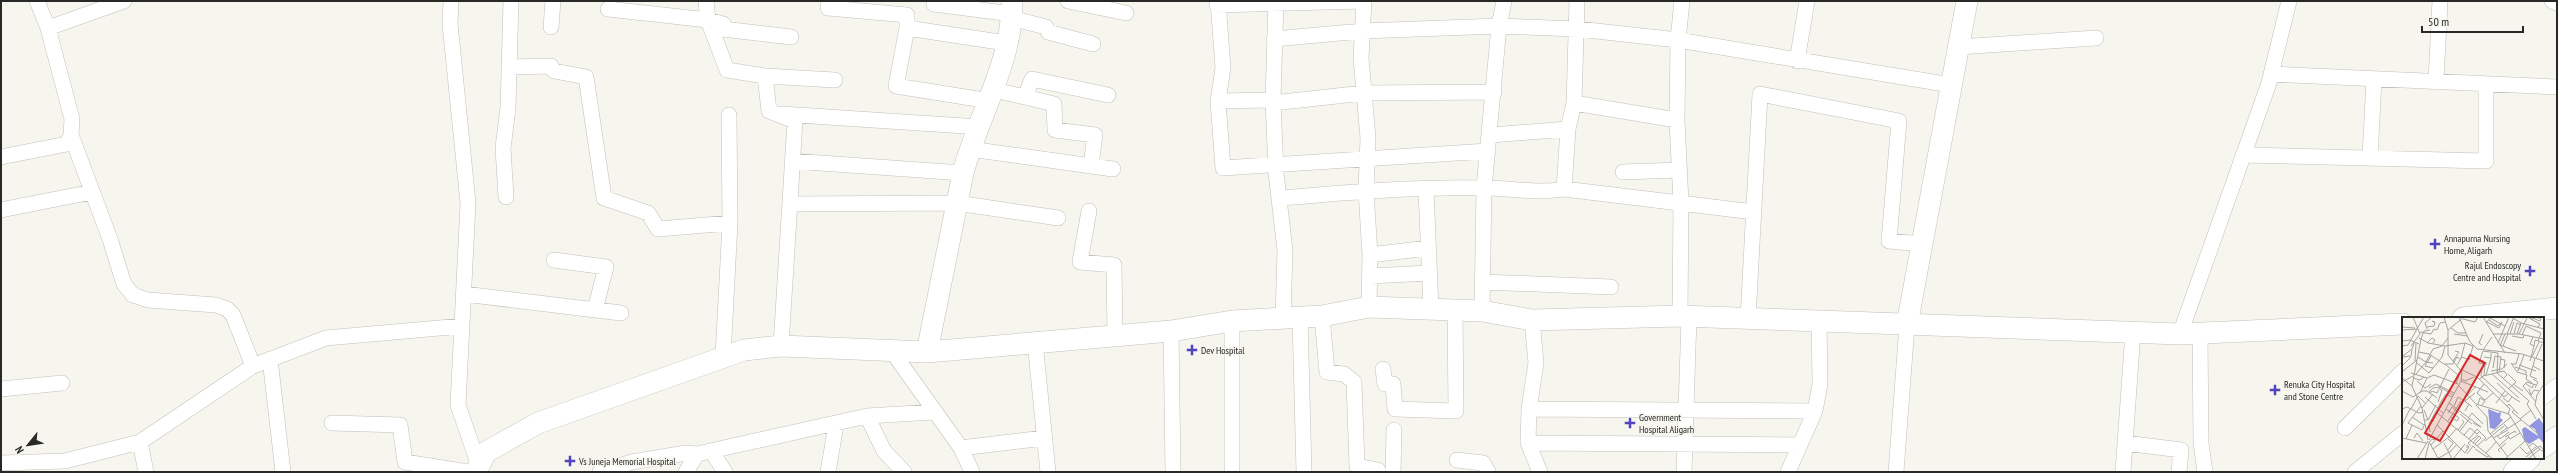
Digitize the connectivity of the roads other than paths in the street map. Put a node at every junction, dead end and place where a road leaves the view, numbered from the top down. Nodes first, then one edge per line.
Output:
1 (37, 1) edge
2 (124, 1) edge
3 (450, 1) edge
4 (511, 1) edge
5 (553, 1) edge
6 (706, 1) edge
7 (829, 1) edge
8 (934, 1) edge
9 (1068, 1) edge
10 (1364, 1) edge
11 (1504, 1) edge
12 (1577, 1) edge
13 (1682, 1) edge
14 (1807, 1) edge
15 (1967, 1) edge
16 (2289, 1) edge
17 (2440, 1) edge
18 (2552, 1) edge
19 (1276, 2) edge
20 (1217, 3) edge
21 (2557, 3) edge
22 (99, 5) edge
23 (608, 9) dead end
24 (1012, 11) edge
25 (1126, 13) dead end
26 (708, 20) junction
27 (1499, 26) junction
28 (552, 27) dead end
29 (48, 28) junction
30 (907, 28) junction
31 (1578, 29) junction
32 (1362, 31) junction
33 (791, 37) dead end
34 (2096, 38) dead end
35 (1274, 39) junction
36 (1678, 40) junction
37 (1006, 43) junction
38 (1093, 44) dead end
39 (1958, 47) junction
40 (1798, 61) junction
41 (509, 67) junction
42 (2271, 74) junction
43 (765, 76) junction
44 (2374, 79) junction
45 (835, 80) dead end
46 (2436, 81) junction
47 (2486, 84) junction
48 (1951, 85) junction
49 (2557, 87) edge
50 (1494, 92) junction
51 (1364, 94) junction
52 (1108, 95) dead end
53 (992, 96) junction
54 (1025, 97) junction
55 (1218, 101) junction
56 (1273, 101) junction
57 (1574, 103) junction
58 (775, 113) junction
59 (729, 115) dead end
60 (1677, 120) junction
61 (980, 127) junction
62 (1568, 129) junction
63 (1491, 134) junction
64 (71, 135) junction
65 (970, 149) junction
66 (1488, 151) junction
67 (2244, 155) junction
68 (1, 157) edge
69 (1367, 158) junction
70 (2370, 158) junction
71 (792, 161) junction
72 (1276, 165) junction
73 (1091, 166) junction
74 (1113, 169) dead end
75 (1679, 170) junction
76 (963, 172) junction
77 (1623, 172) dead end
78 (1484, 188) junction
79 (1564, 189) junction
80 (1426, 190) junction
81 (1366, 191) junction
82 (92, 192) junction
83 (506, 197) dead end
84 (1280, 198) junction
85 (957, 203) junction
86 (1681, 203) junction
87 (790, 204) junction
88 (1, 210) edge
89 (1090, 211) dead end
90 (1754, 212) junction
91 (1058, 218) dead end
92 (730, 223) junction
93 (1922, 244) junction
94 (1428, 248) junction
95 (1370, 255) junction
96 (554, 260) dead end
97 (1430, 273) junction
98 (1370, 276) junction
99 (1483, 282) junction
100 (1611, 287) dead end
101 (464, 294) junction
102 (1369, 307) junction
103 (2557, 308) edge
104 (1432, 309) junction
105 (595, 310) junction
106 (1455, 310) junction
107 (1482, 311) junction
108 (621, 313) dead end
109 (1322, 316) junction
110 (1684, 317) junction
111 (2472, 317) edge
112 (1291, 318) junction
113 (1748, 319) junction
114 (1532, 320) junction
115 (1232, 321) junction
116 (1819, 321) junction
117 (1907, 324) junction
118 (2402, 324) edge
119 (462, 326) junction
120 (1171, 331) junction
121 (2133, 332) junction
122 (2190, 334) junction
123 (1115, 336) junction
124 (1035, 342) junction
125 (781, 346) junction
126 (891, 350) junction
127 (927, 352) junction
128 (723, 357) junction
129 (270, 359) junction
130 (253, 366) junction
131 (1383, 369) dead end
132 (2402, 372) edge
133 (62, 383) dead end
134 (2557, 386) edge
135 (1, 389) edge
136 (2544, 396) edge
137 (1529, 409) junction
138 (1686, 410) junction
139 (1815, 411) junction
140 (934, 412) junction
141 (867, 416) junction
142 (332, 423) dead end
143 (836, 425) junction
144 (2345, 428) dead end
145 (1394, 430) dead end
146 (2402, 434) edge
147 (2557, 436) edge
148 (1044, 438) junction
149 (140, 442) junction
150 (1528, 442) junction
151 (2125, 443) junction
152 (1685, 444) junction
153 (1799, 445) junction
154 (2544, 446) edge
155 (961, 448) junction
156 (712, 452) junction
157 (697, 454) junction
158 (2529, 459) edge
159 (1457, 460) dead end
160 (1, 463) edge
161 (474, 470) edge
162 (146, 472) edge
163 (283, 472) edge
164 (600, 472) edge
165 (686, 472) edge
166 (725, 472) edge
167 (828, 472) edge
168 (904, 472) edge
169 (972, 472) edge
170 (1048, 472) edge
171 (1173, 472) edge
172 (1232, 472) edge
173 (1304, 472) edge
174 (1378, 472) edge
175 (1393, 472) edge
176 (1488, 472) edge
177 (1540, 472) edge
178 (1684, 472) edge
179 (1788, 472) edge
180 (1896, 472) edge
181 (2123, 472) edge
182 (2179, 472) edge
183 (2205, 472) edge
184 (2355, 472) edge
185 (2514, 472) edge

1 - 29 street
2 - 22 street
3 - 101 street
4 - 41 street
5 - 28 street
6 - 26 street
7 - 30 street
8 - 24 street
9 - 25 street
10 - 19 street
10 - 32 street
11 - 27 street
12 - 31 street
13 - 36 street
14 - 40 street
15 - 39 main road
16 - 42 street
17 - 46 street
18 - 21 street
19 - 20 street
19 - 35 street
20 - 55 street
22 - 29 street
23 - 26 street
24 - 37 main road
24 - 38 street
26 - 33 street
26 - 43 street
27 - 31 street
27 - 32 street
27 - 50 street
29 - 64 street
30 - 37 street
30 - 53 street
31 - 36 street
31 - 57 street
32 - 35 street
32 - 51 street
34 - 39 street
35 - 56 street
36 - 40 street
36 - 60 street
37 - 53 main road
39 - 48 main road
40 - 48 street
41 - 83 street
41 - 92 street
42 - 44 street
42 - 67 street
43 - 45 street
43 - 58 street
44 - 46 street
44 - 70 street
46 - 47 street
47 - 49 street
47 - 70 street
48 - 93 main road
50 - 51 street
50 - 63 street
51 - 56 street
51 - 69 street
52 - 54 street
53 - 54 street
53 - 61 main road
54 - 73 street
55 - 56 street
55 - 72 street
56 - 72 street
57 - 60 street
57 - 62 street
58 - 61 street
58 - 71 street
59 - 92 street
60 - 75 street
61 - 65 main road
62 - 63 street
62 - 79 street
63 - 66 street
64 - 68 street
64 - 82 street
65 - 73 street
65 - 76 main road
66 - 69 street
66 - 78 street
67 - 70 street
67 - 122 street
69 - 72 street
69 - 81 street
71 - 76 street
71 - 87 street
72 - 84 street
73 - 74 street
75 - 77 street
75 - 86 street
76 - 85 main road
78 - 79 street
78 - 80 street
78 - 99 street
79 - 86 street
80 - 81 street
80 - 94 street
81 - 84 street
81 - 95 street
82 - 88 street
82 - 130 street
84 - 112 street
85 - 87 street
85 - 91 street
85 - 127 main road
86 - 90 street
86 - 110 street
87 - 125 street
89 - 123 street
90 - 93 street
90 - 113 street
92 - 128 street
93 - 117 main road
94 - 95 street
94 - 97 street
95 - 98 street
96 - 105 street
97 - 98 street
97 - 104 street
98 - 102 street
99 - 100 street
99 - 107 street
101 - 105 street
101 - 119 street
102 - 104 main road
102 - 109 main road
103 - 111 main road
104 - 106 main road
105 - 108 street
106 - 107 main road
106 - 131 street
107 - 114 main road
109 - 112 main road
109 - 174 street
110 - 113 main road
110 - 114 main road
110 - 138 street
112 - 115 main road
112 - 173 street
113 - 116 main road
114 - 137 street
115 - 120 main road
115 - 172 street
116 - 117 main road
116 - 139 street
117 - 121 main road
117 - 180 street
118 - 122 main road
119 - 129 street
119 - 161 street
120 - 123 main road
120 - 171 street
121 - 122 main road
121 - 151 street
122 - 183 street
123 - 124 main road
124 - 127 main road
124 - 148 street
125 - 126 main road
125 - 128 main road
126 - 127 main road
126 - 140 street
128 - 161 main road
129 - 130 street
129 - 163 street
130 - 149 street
132 - 144 street
133 - 135 street
134 - 136 street
137 - 138 street
137 - 150 street
138 - 139 street
138 - 152 street
139 - 153 street
140 - 141 street
140 - 155 street
141 - 143 street
141 - 168 street
142 - 161 street
143 - 156 street
143 - 167 street
145 - 175 street
146 - 184 street
147 - 154 main road
148 - 155 street
148 - 170 street
149 - 160 street
149 - 162 street
150 - 152 street
150 - 177 street
151 - 181 street
151 - 182 street
152 - 153 street
152 - 178 street
153 - 179 street
155 - 169 street
156 - 157 street
156 - 166 street
157 - 164 street
157 - 165 street
158 - 185 main road
159 - 176 street

